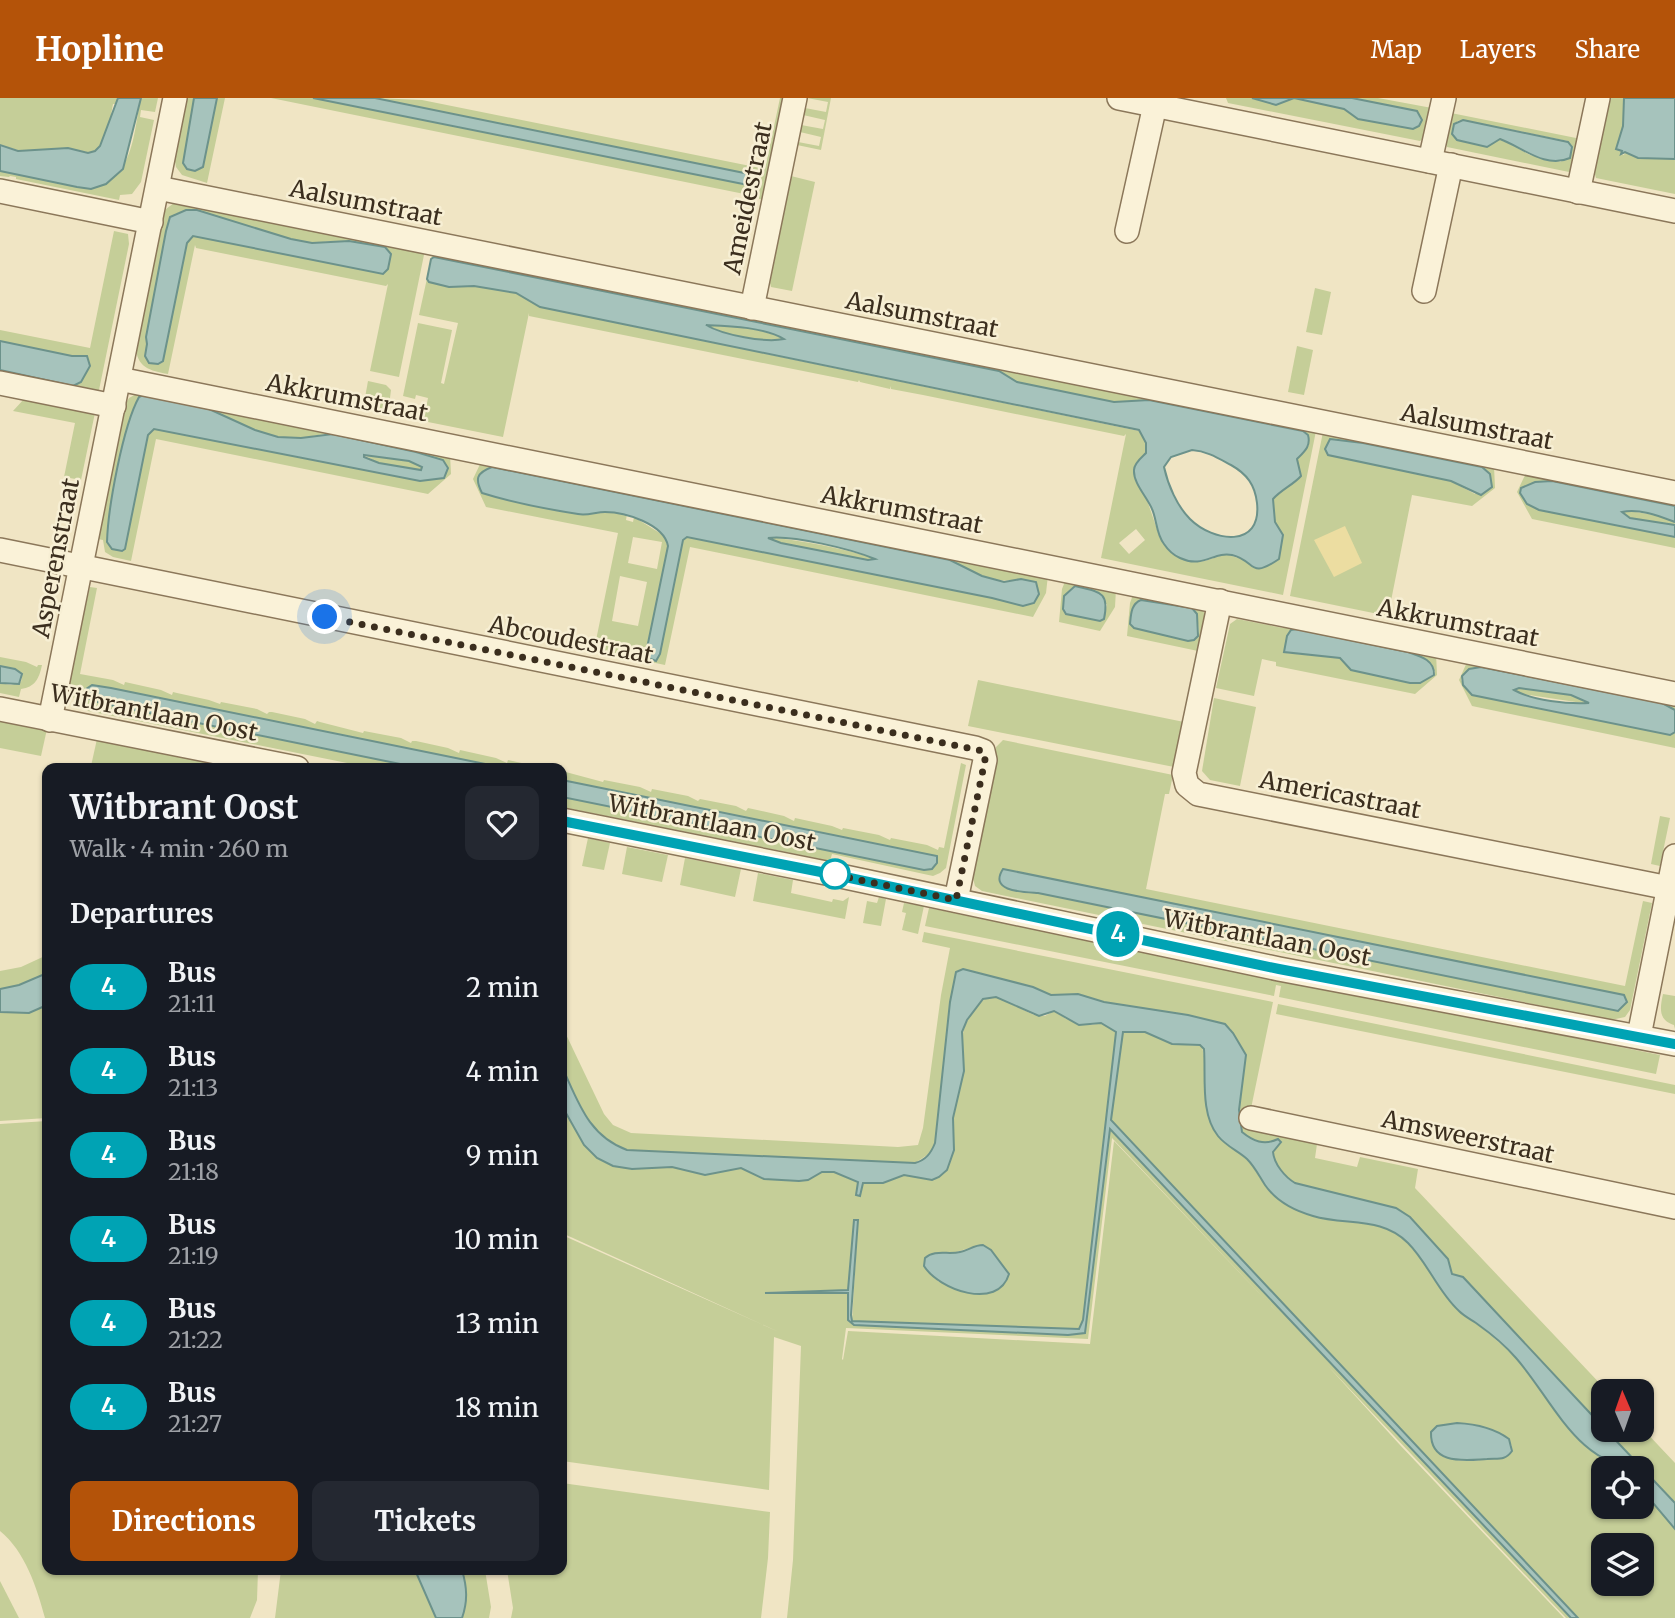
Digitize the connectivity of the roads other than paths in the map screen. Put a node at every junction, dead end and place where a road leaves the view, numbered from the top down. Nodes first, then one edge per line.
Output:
1 (175, 98) edge
2 (795, 98) edge
3 (1119, 98) edge
4 (1444, 98) edge
5 (1598, 98) edge
6 (1155, 105) junction
7 (1212, 107) edge
8 (1441, 163) junction
9 (158, 188) junction
10 (0, 191) edge
11 (1578, 192) junction
12 (1675, 211) edge
13 (151, 222) junction
14 (1127, 231) dead end
15 (1424, 291) dead end
16 (752, 308) junction
17 (119, 379) junction
18 (0, 383) edge
19 (114, 406) junction
20 (1675, 493) edge
21 (0, 550) edge
22 (81, 567) junction
23 (1220, 601) junction
24 (1675, 694) edge
25 (0, 709) edge
26 (50, 720) junction
27 (271, 763) edge
28 (567, 821) edge
29 (1675, 856) edge
30 (1668, 888) junction
31 (956, 900) junction
32 (1639, 1037) junction
33 (1675, 1044) edge
34 (1251, 1118) dead end
35 (1675, 1207) edge

1 - 9 street, Asperenstraat
2 - 16 street, Ameidestraat
3 - 6 street
4 - 8 street
5 - 11 street
6 - 7 street
6 - 14 street
7 - 8 street
8 - 11 street
8 - 15 street
9 - 13 street, Asperenstraat
9 - 16 street, Aalsumstraat
10 - 13 street
11 - 12 street
13 - 17 street, Asperenstraat
16 - 20 street, Aalsumstraat
17 - 19 street, Asperenstraat
17 - 23 street, Akkrumstraat
18 - 19 street
19 - 22 street, Asperenstraat
21 - 22 street, Abcoudestraat
22 - 26 street, Asperenstraat
22 - 31 street, Abcoudestraat
23 - 24 street, Akkrumstraat
23 - 30 street, Americastraat
25 - 26 street, Witbrantlaan Oost
26 - 27 street, Witbrantlaan Oost
28 - 31 street, Witbrantlaan Oost
29 - 30 street
30 - 32 street
31 - 32 street, Witbrantlaan Oost
32 - 33 street, Witbrantlaan Oost
34 - 35 street, Amsweerstraat

